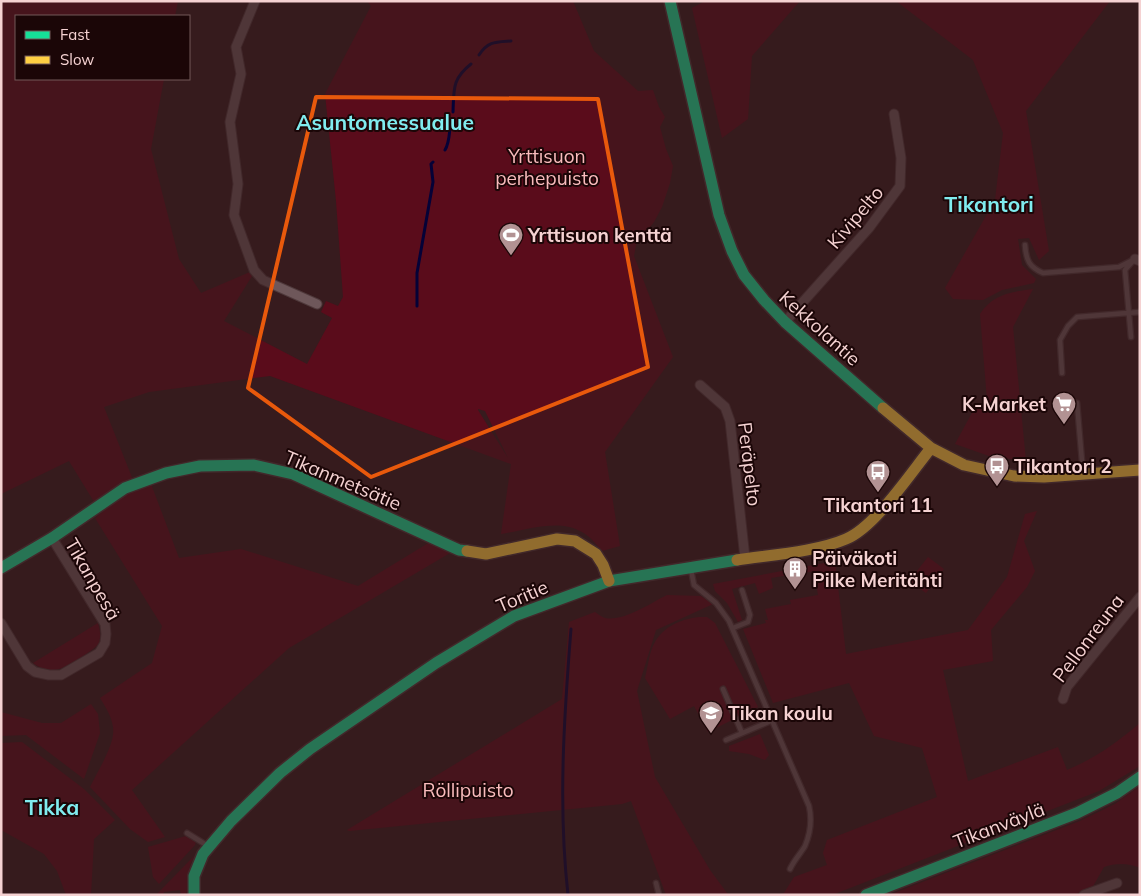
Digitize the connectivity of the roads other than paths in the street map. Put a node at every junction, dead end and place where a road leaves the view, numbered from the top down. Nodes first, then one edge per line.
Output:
1 (255, 1) edge
2 (670, 1) edge
3 (894, 114) dead end
4 (1025, 245) dead end
5 (1137, 260) edge
6 (317, 304) dead end
7 (1140, 312) edge
8 (1129, 313) junction
9 (785, 322) junction
10 (1131, 338) dead end
11 (1062, 373) dead end
12 (700, 385) dead end
13 (1077, 403) dead end
14 (931, 448) junction
15 (1140, 470) edge
16 (1083, 474) junction
17 (52, 538) junction
18 (745, 558) junction
19 (1, 568) edge
20 (690, 568) junction
21 (609, 581) junction
22 (742, 590) dead end
23 (1140, 597) edge
24 (1, 623) edge
25 (733, 628) junction
26 (723, 689) dead end
27 (1063, 699) dead end
28 (773, 720) junction
29 (742, 733) junction
30 (726, 740) dead end
31 (1140, 777) edge
32 (187, 833) dead end
33 (209, 846) junction
34 (790, 869) dead end
35 (1117, 883) dead end
36 (656, 884) dead end
37 (194, 895) edge
38 (659, 895) edge
39 (866, 895) edge
40 (1084, 895) edge

1 - 6 street
2 - 9 street, Kekkolantie
3 - 9 street, Kivipelto
4 - 5 lane
5 - 8 lane
7 - 8 lane
8 - 10 lane
8 - 11 lane
9 - 14 street, Kekkolantie
12 - 18 street, Peräpelto
13 - 16 lane
14 - 16 street, Kekkolantie
14 - 18 street, Toritie
15 - 16 street, Kekkolantie
17 - 19 street, Tikanmetsätie
17 - 21 street, Tikanmetsätie
17 - 24 street, Tikanpesä
18 - 20 street, Toritie
20 - 21 street, Toritie
20 - 25 lane
21 - 33 street, Toritie
22 - 25 lane
23 - 27 street, Pellonreuna
25 - 28 lane
26 - 29 lane
28 - 29 lane
28 - 34 lane
29 - 30 lane
31 - 39 street, Tikanväylä
32 - 33 lane
33 - 37 street, Toritie
35 - 40 street
36 - 38 lane

